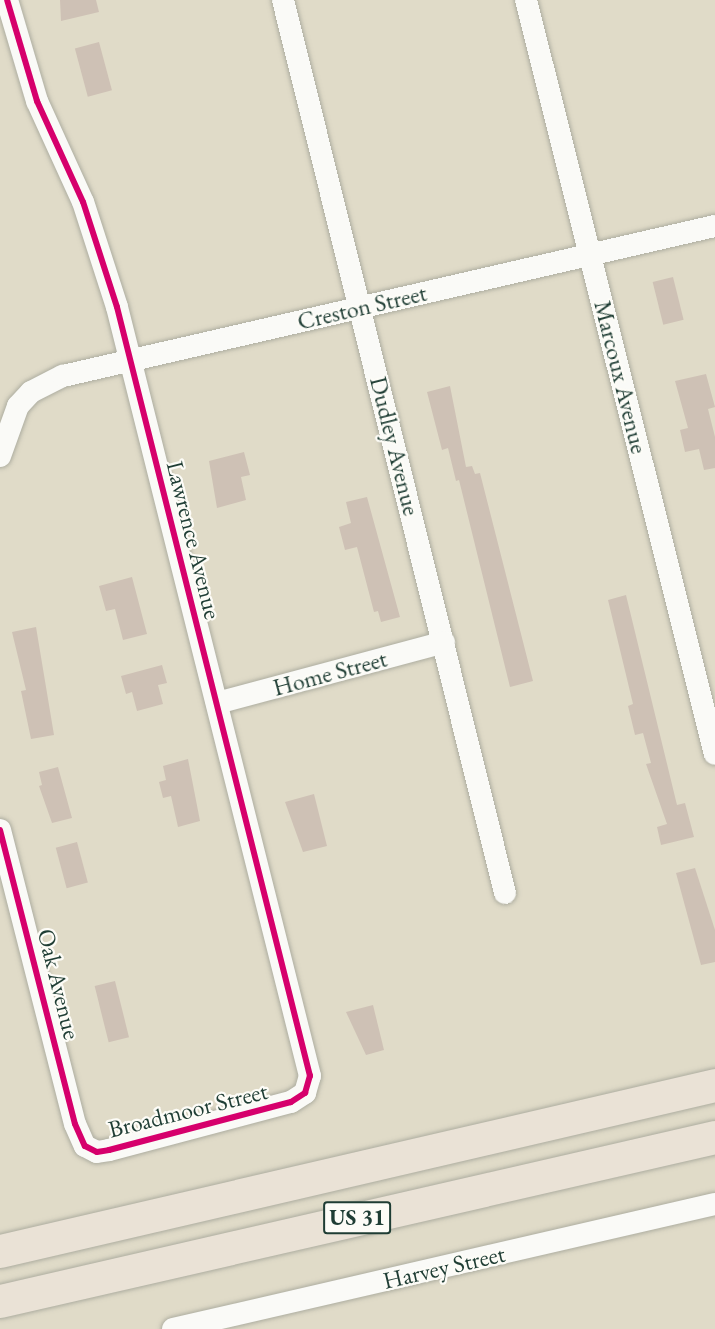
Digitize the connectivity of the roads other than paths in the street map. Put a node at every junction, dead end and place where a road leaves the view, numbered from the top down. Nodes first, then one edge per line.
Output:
1 (7, 0) edge
2 (283, 0) edge
3 (526, 0) edge
4 (715, 226) edge
5 (590, 255) junction
6 (360, 307) junction
7 (130, 360) junction
8 (0, 456) edge
9 (444, 642) junction
10 (217, 703) junction
11 (715, 754) edge
12 (0, 830) edge
13 (505, 893) dead end
14 (715, 1085) edge
15 (301, 1098) joint
16 (715, 1137) edge
17 (85, 1146) joint
18 (336, 1173) junction
19 (715, 1204) edge
20 (324, 1226) junction
21 (0, 1236) edge
22 (0, 1251) edge
23 (0, 1301) edge
24 (0, 1322) edge
25 (173, 1329) edge

1 - 7 street, Lawrence Avenue
2 - 6 street, Dudley Avenue
3 - 5 street, Marcoux Avenue
4 - 5 street, Creston Street
5 - 6 street, Creston Street
5 - 11 street, Marcoux Avenue
6 - 7 street, Creston Street
6 - 9 street, Dudley Avenue
7 - 8 street, Creston Street
7 - 10 street, Lawrence Avenue
9 - 10 street, Home Street
9 - 13 street, Dudley Avenue
10 - 15 street, Lawrence Avenue
12 - 17 street, Oak Avenue
14 - 18 highway, US 31
15 - 17 street, Broadmoor Street
16 - 20 highway, US 31
18 - 21 highway
18 - 22 highway, US 31
19 - 25 street, Harvey Street
20 - 23 highway, US 31
20 - 24 highway

